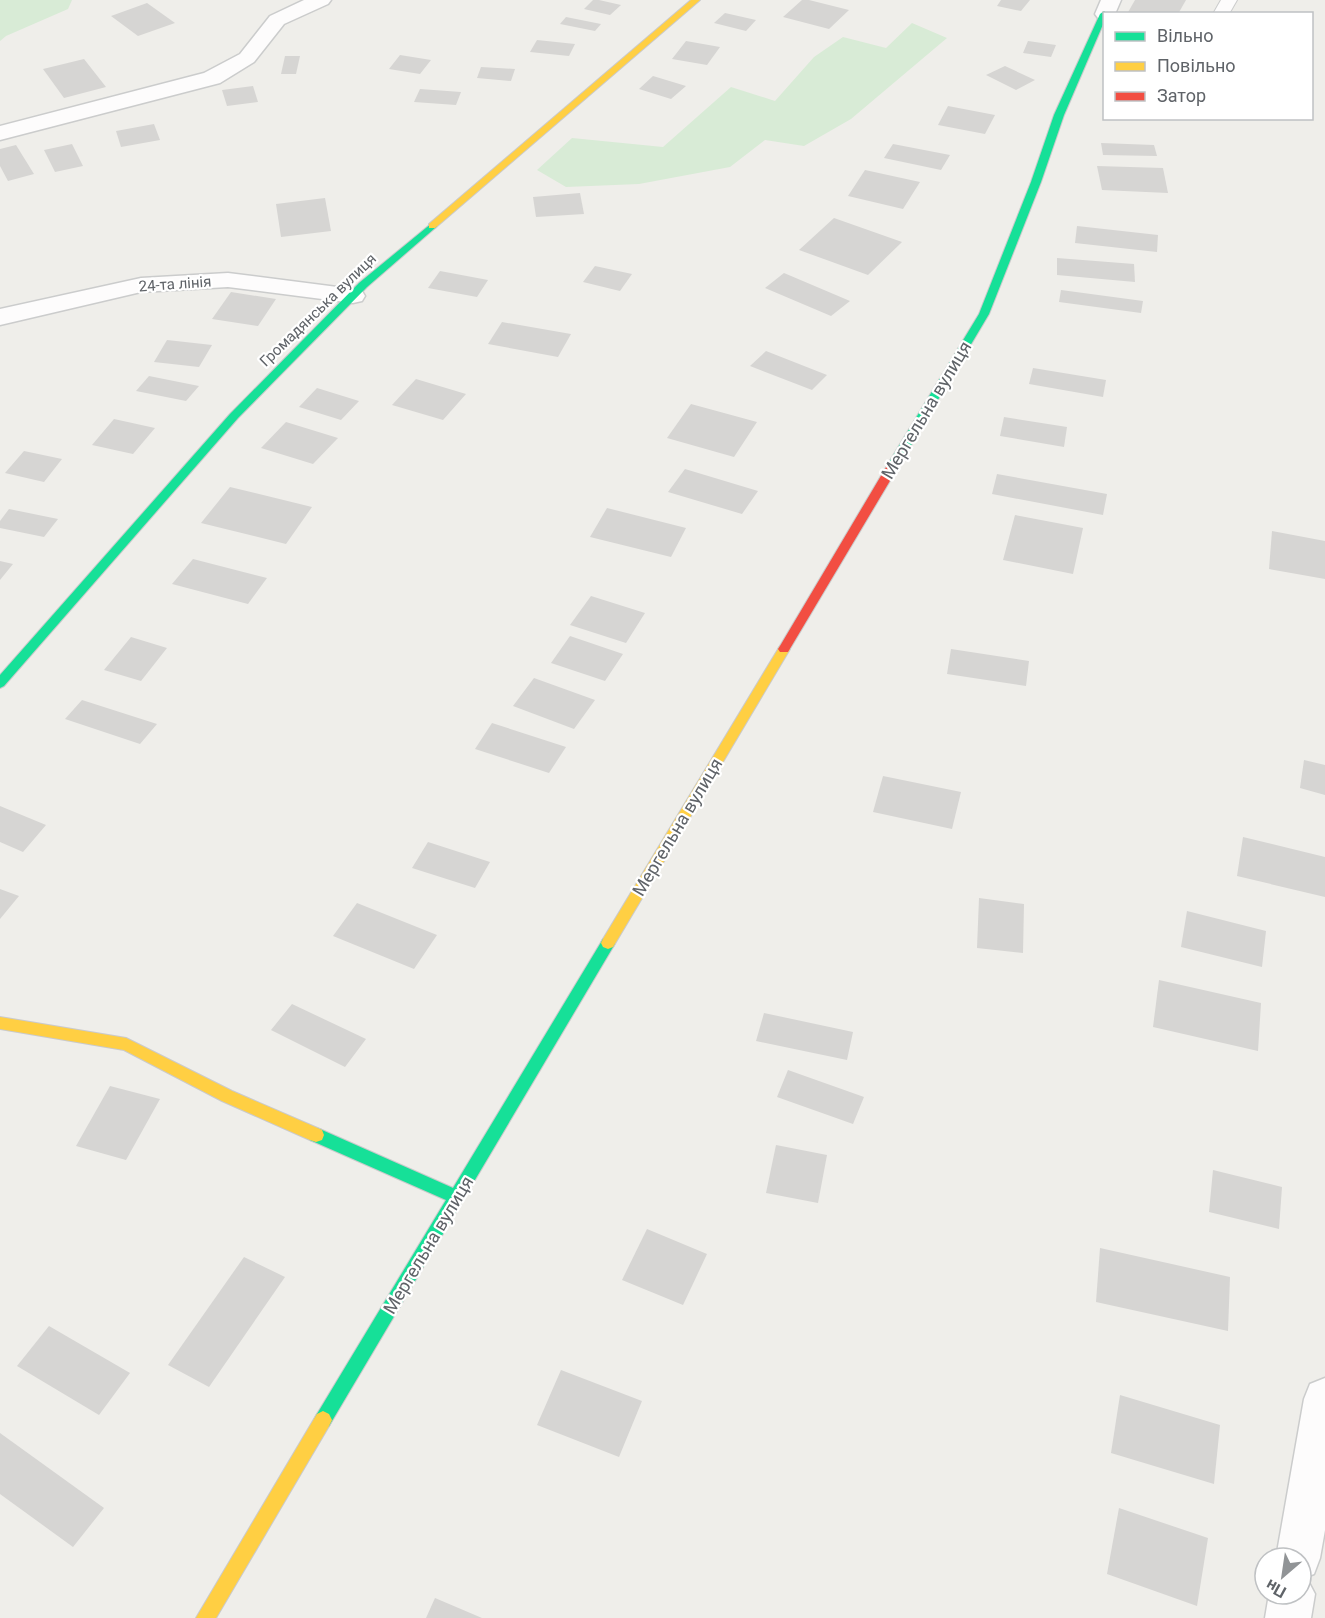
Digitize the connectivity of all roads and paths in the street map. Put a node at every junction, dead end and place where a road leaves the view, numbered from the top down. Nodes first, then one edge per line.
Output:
1 (321, 0) edge
2 (696, 0) edge
3 (1103, 18) edge
4 (0, 133) edge
5 (353, 296) junction
6 (0, 317) edge
7 (0, 683) edge
8 (0, 1023) edge
9 (456, 1197) junction
10 (1325, 1399) edge
11 (1300, 1546) edge
12 (205, 1618) edge

1 - 4 street
2 - 5 street, Громадянська вулиця
3 - 9 street, Мергельна вулиця
5 - 6 street, 24-та лінія
5 - 7 street, Громадянська вулиця
8 - 9 street
9 - 12 street, Мергельна вулиця
10 - 11 street

